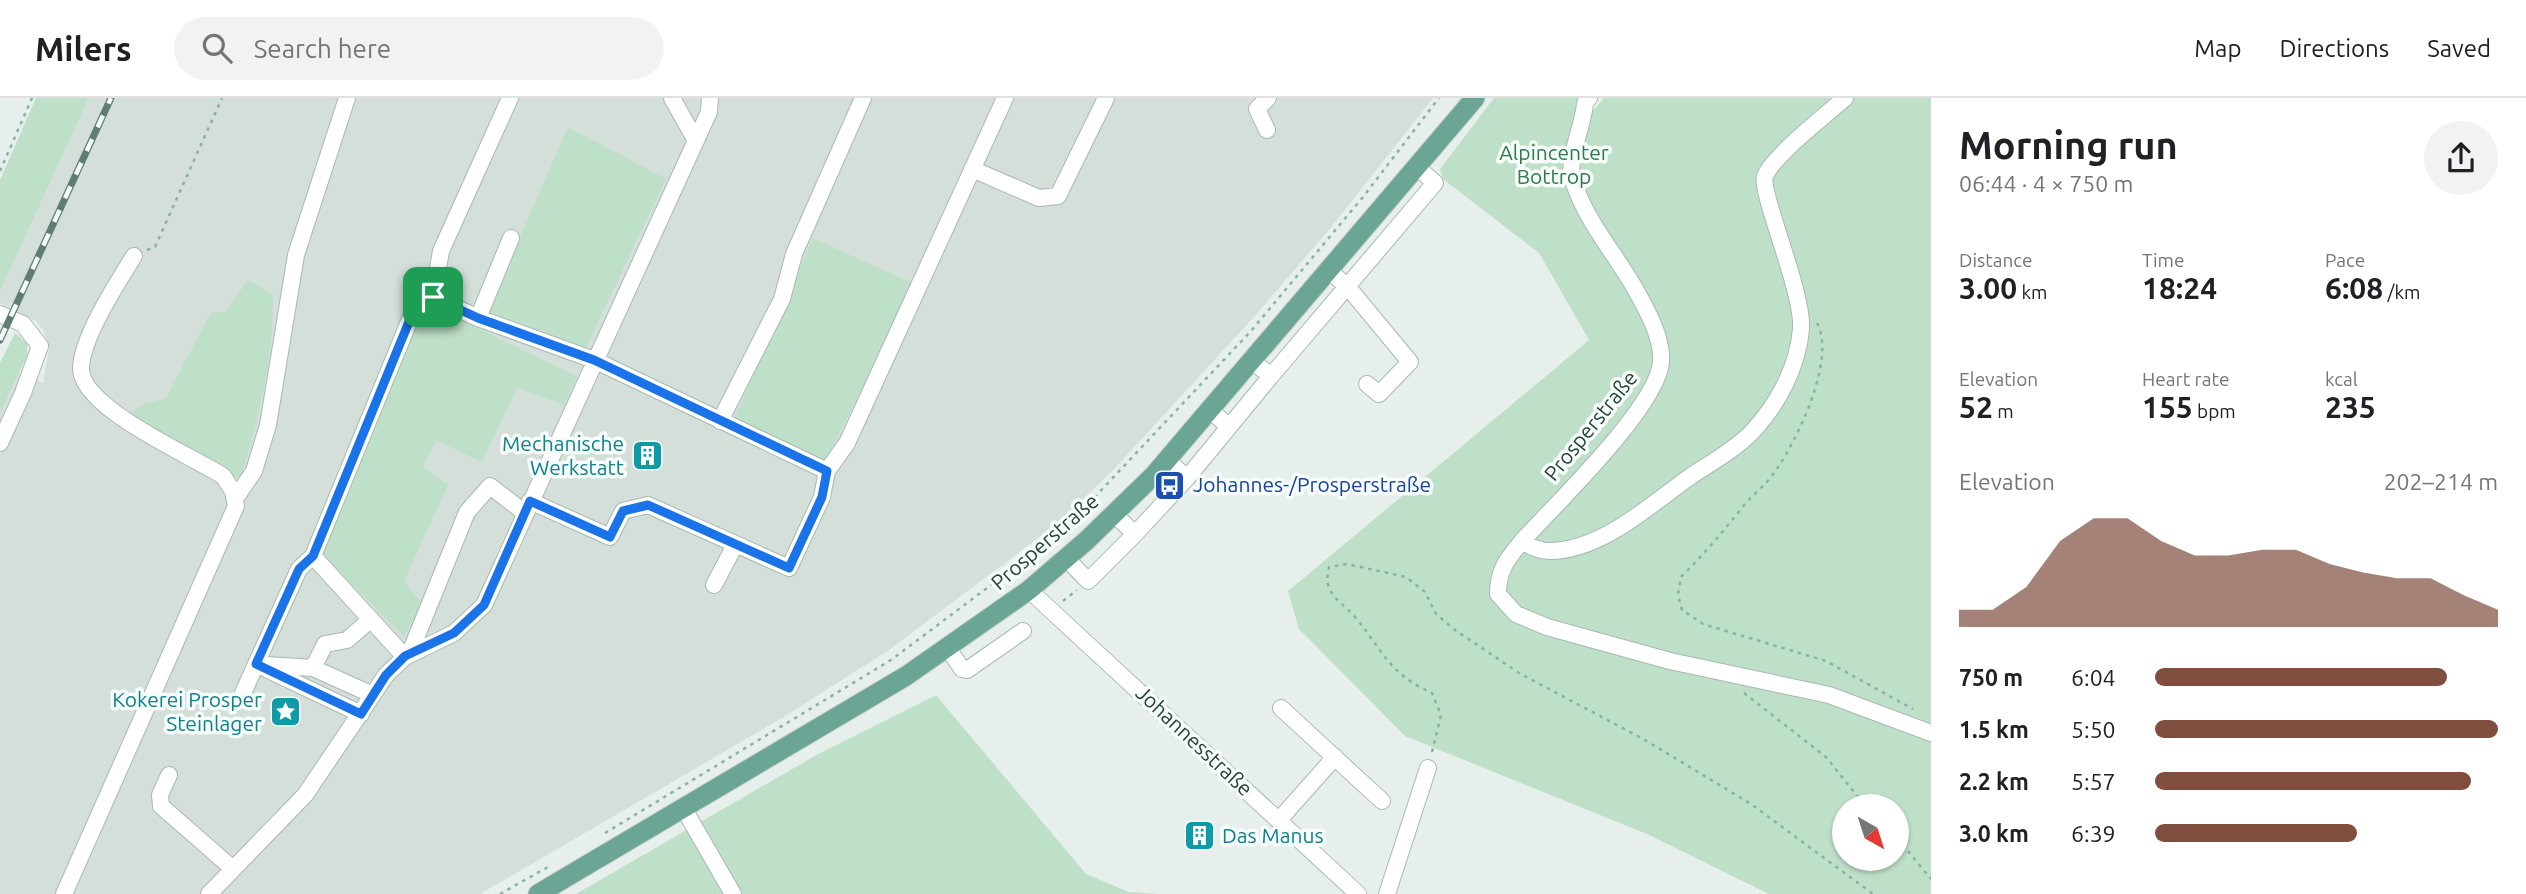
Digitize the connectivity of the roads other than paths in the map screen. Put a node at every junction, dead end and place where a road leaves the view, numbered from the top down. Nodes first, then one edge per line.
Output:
1 (346, 98) edge
2 (510, 98) edge
3 (672, 98) edge
4 (863, 98) edge
5 (1005, 98) edge
6 (1268, 98) edge
7 (1475, 98) edge
8 (1589, 98) edge
9 (1844, 98) edge
10 (1100, 100) edge
11 (712, 103) edge
12 (1267, 130) dead end
13 (696, 141) junction
14 (1417, 167) junction
15 (972, 169) junction
16 (511, 238) dead end
17 (134, 256) road end
18 (1329, 271) junction
19 (1347, 286) junction
20 (433, 297) junction
21 (0, 314) edge
22 (478, 318) junction
23 (594, 360) junction
24 (1252, 361) junction
25 (1271, 376) junction
26 (1367, 384) dead end
27 (1210, 410) junction
28 (720, 421) junction
29 (1229, 427) junction
30 (0, 443) edge
31 (1167, 460) junction
32 (827, 471) junction
33 (1187, 478) junction
34 (235, 499) junction
35 (528, 507) junction
36 (1114, 514) junction
37 (1135, 534) junction
38 (1522, 541) junction
39 (735, 545) junction
40 (313, 556) junction
41 (1066, 558) junction
42 (714, 584) dead end
43 (1029, 590) junction
44 (371, 619) junction
45 (1023, 631) dead end
46 (947, 647) junction
47 (407, 656) junction
48 (256, 664) junction
49 (313, 668) junction
50 (243, 693) dead end
51 (373, 695) junction
52 (1280, 708) dead end
53 (361, 714) junction
54 (1931, 733) edge
55 (1335, 757) junction
56 (1428, 768) road end
57 (169, 775) dead end
58 (1382, 801) dead end
59 (684, 809) junction
60 (1279, 820) junction
61 (232, 868) junction
62 (64, 894) edge
63 (209, 894) edge
64 (538, 894) edge
65 (733, 894) edge
66 (1358, 894) edge
67 (1387, 894) edge

1 - 34 street
2 - 20 street
3 - 13 street
4 - 28 street
5 - 15 street
6 - 12 street
7 - 14 main road, Prosperstraße
8 - 38 street, Prosperstraße
9 - 38 street
10 - 15 street
11 - 13 street
13 - 23 street
14 - 18 main road, Prosperstraße
14 - 19 street
15 - 32 street
16 - 22 street
17 - 34 street
18 - 19 street
18 - 24 main road, Prosperstraße
19 - 25 street
19 - 26 street
20 - 22 street
20 - 40 street
21 - 30 street
22 - 23 street
23 - 28 street
23 - 35 street
24 - 25 street
24 - 27 main road, Prosperstraße
25 - 29 street
27 - 29 street
27 - 31 main road, Prosperstraße
28 - 32 street
29 - 33 street
31 - 33 street
31 - 36 main road, Prosperstraße
32 - 39 street
33 - 37 street
34 - 62 street
35 - 39 street
35 - 47 street
35 - 47 street
36 - 37 street
36 - 41 main road, Prosperstraße
37 - 41 street
38 - 54 street, Prosperstraße
39 - 42 street
40 - 44 street
40 - 48 street
41 - 43 main road, Prosperstraße
43 - 46 main road, Prosperstraße
43 - 60 street, Johannesstraße
44 - 47 street
44 - 49 street
45 - 46 street
46 - 59 main road, Prosperstraße
47 - 51 street
48 - 49 street
48 - 50 street
48 - 53 street
49 - 51 street
51 - 53 street
52 - 55 street
53 - 61 street
55 - 58 street
55 - 60 street
56 - 67 street
57 - 61 street
59 - 64 main road, Prosperstraße
59 - 65 street
60 - 66 street, Johannesstraße
61 - 63 street

